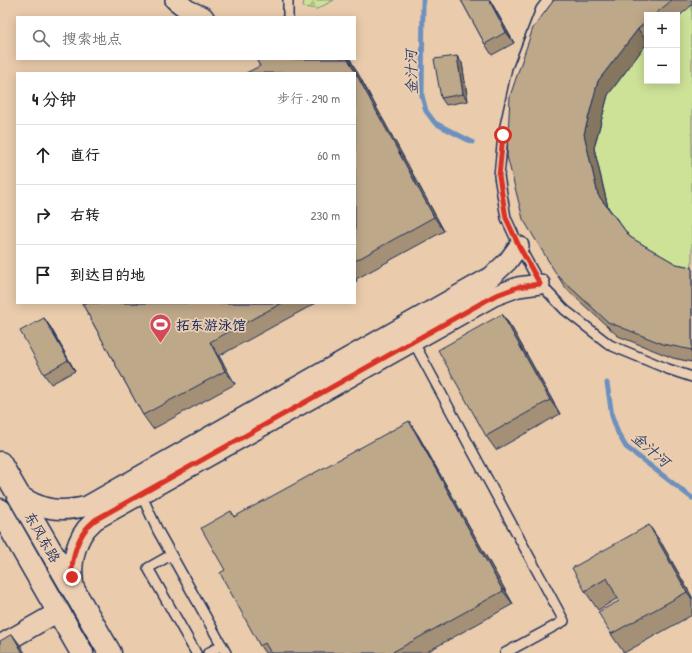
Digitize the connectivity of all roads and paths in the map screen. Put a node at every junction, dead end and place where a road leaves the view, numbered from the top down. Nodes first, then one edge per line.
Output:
1 (175, 0) edge
2 (288, 0) edge
3 (548, 0) edge
4 (202, 16) edge
5 (288, 16) edge
6 (519, 246) junction
7 (540, 284) junction
8 (413, 341) junction
9 (692, 377) edge
10 (0, 463) edge
11 (18, 494) junction
12 (141, 494) junction
13 (0, 510) edge
14 (171, 555) junction
15 (76, 595) junction
16 (89, 618) junction
17 (63, 620) junction
18 (0, 645) edge
19 (224, 649) edge
20 (82, 653) edge
21 (110, 653) edge
22 (196, 653) edge
23 (208, 653) edge
24 (505, 653) edge

1 - 4 street
2 - 5 lane
3 - 6 lane
6 - 7 lane
6 - 11 street
7 - 8 street
7 - 9 lane
8 - 12 street
8 - 24 lane
10 - 11 main road, 东风东路
11 - 15 main road, 东风东路
12 - 14 lane
12 - 15 street
13 - 17 main road, 东风东路
14 - 19 lane
14 - 22 lane
15 - 16 main road, 东风东路
16 - 17 main road
16 - 21 main road, 东风东路
17 - 18 street
17 - 20 main road, 东风东路
19 - 23 lane

